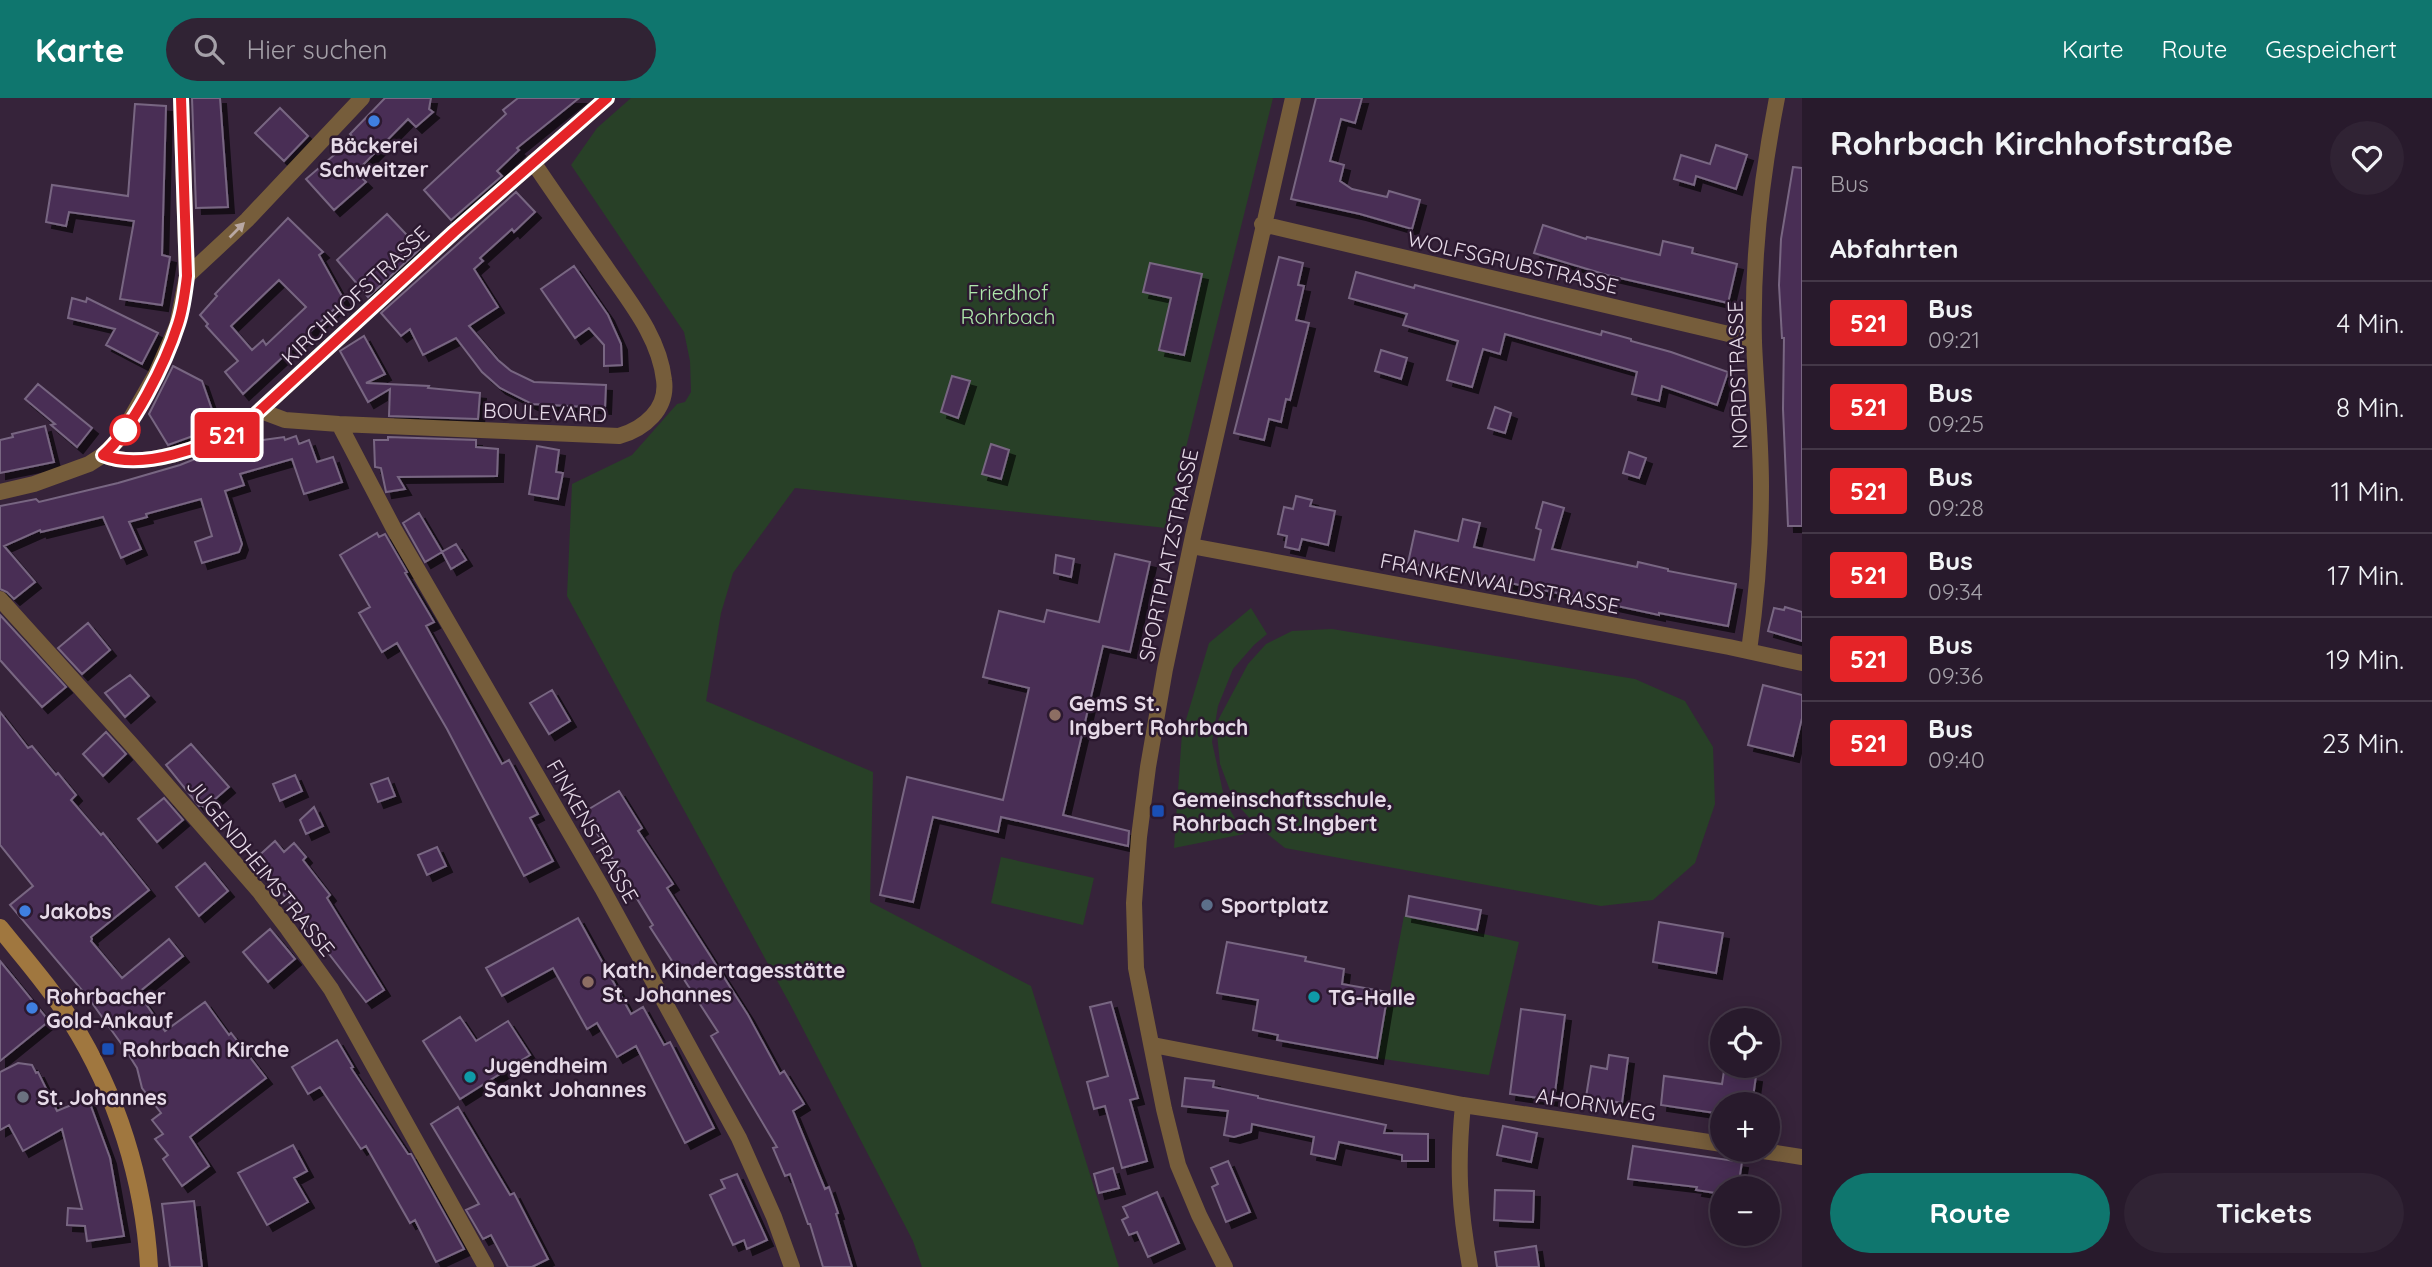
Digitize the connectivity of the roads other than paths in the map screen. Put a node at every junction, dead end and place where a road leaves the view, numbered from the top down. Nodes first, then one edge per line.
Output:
1 (181, 98) edge
2 (362, 98) edge
3 (607, 98) edge
4 (1293, 98) edge
5 (1777, 98) edge
6 (533, 162) junction
7 (1262, 224) junction
8 (187, 276) junction
9 (1754, 340) junction
10 (261, 411) junction
11 (339, 424) junction
12 (103, 455) junction
13 (0, 492) edge
14 (1191, 546) junction
15 (0, 598) edge
16 (1749, 651) junction
17 (1802, 663) edge
18 (0, 928) edge
19 (1153, 1045) junction
20 (1463, 1105) junction
21 (1710, 1142) edge
22 (1780, 1154) edge
23 (1802, 1157) edge
24 (149, 1267) edge
25 (486, 1267) edge
26 (792, 1267) edge
27 (1224, 1267) edge
28 (1470, 1267) edge

1 - 8 street
8 -> 2 street
3 - 6 street, KIRCHHOFSTRASSE
4 - 7 street, SPORTPLATZSTRASSE
5 - 9 street, NORDSTRASSE
6 - 10 street, KIRCHHOFSTRASSE
6 - 11 street, BOULEVARD
7 - 9 street, WOLFSGRUBSTRASSE
7 - 14 street, SPORTPLATZSTRASSE
8 - 12 street
9 - 16 street, NORDSTRASSE
10 - 11 street, BOULEVARD
10 - 12 street, KIRCHHOFSTRASSE
11 - 26 street, FINKENSTRASSE
12 - 13 street
14 - 16 street, FRANKENWALDSTRASSE
14 - 19 street, SPORTPLATZSTRASSE
15 - 25 street, JUGENDHEIMSTRASSE
16 - 17 street, FRANKENWALDSTRASSE
18 - 24 main road
19 - 20 street
19 - 27 street, SPORTPLATZSTRASSE
20 - 21 street, AHORNWEG
20 - 28 street
22 - 23 street

